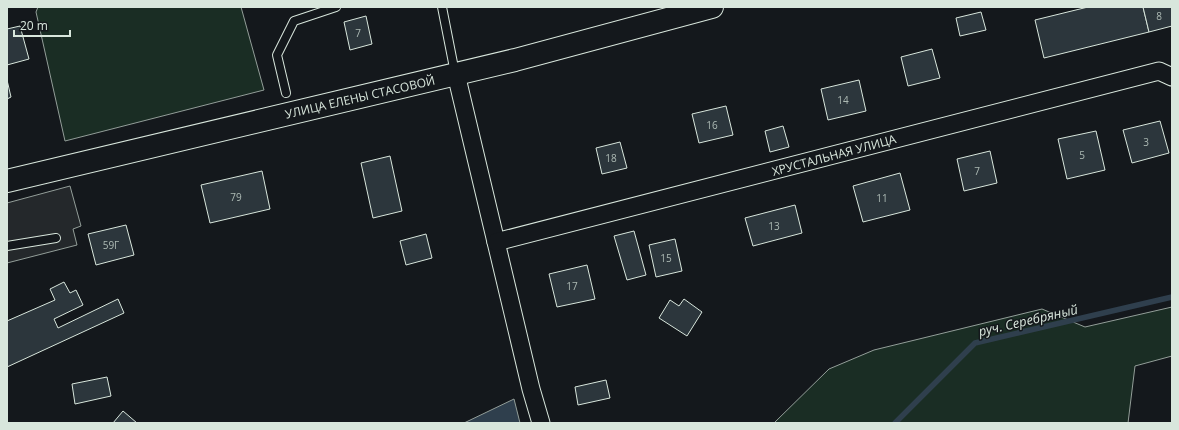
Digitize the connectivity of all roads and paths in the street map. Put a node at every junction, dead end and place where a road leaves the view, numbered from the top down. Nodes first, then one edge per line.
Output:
1 (336, 7) edge
2 (442, 7) edge
3 (712, 7) edge
4 (456, 74) junction
5 (1172, 77) edge
6 (286, 93) dead end
7 (7, 181) edge
8 (56, 238) dead end
9 (496, 242) junction
10 (7, 246) edge
11 (541, 423) edge

1 - 6 lane
2 - 4 lane
3 - 4 main road, УЛИЦА ЕЛЕНЫ СТАСОВОЙ
4 - 7 main road, УЛИЦА ЕЛЕНЫ СТАСОВОЙ
4 - 9 street
5 - 9 street, ХРУСТАЛЬНАЯ УЛИЦА
8 - 10 lane
9 - 11 street

